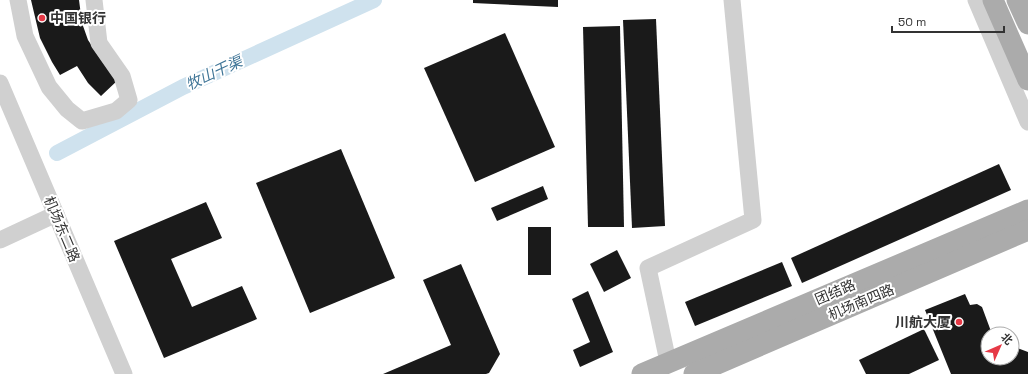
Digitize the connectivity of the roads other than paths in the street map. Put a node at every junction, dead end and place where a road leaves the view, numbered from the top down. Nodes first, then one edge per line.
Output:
1 (18, 0) edge
2 (94, 0) edge
3 (732, 0) edge
4 (976, 0) edge
5 (993, 0) edge
6 (1017, 0) edge
7 (1028, 24) edge
8 (1028, 80) edge
9 (0, 83) edge
10 (1028, 122) edge
11 (1028, 210) edge
12 (56, 214) junction
13 (1028, 230) edge
14 (0, 240) edge
15 (667, 357) dead end
16 (124, 374) edge
17 (642, 374) edge
18 (694, 374) edge

1 - 2 street
3 - 15 street
4 - 10 street
5 - 8 main road
6 - 7 main road
9 - 12 street, 机场东二路
11 - 17 main road, 团结路
12 - 14 street
12 - 16 street, 机场东二路
13 - 18 main road, 机场南四路

